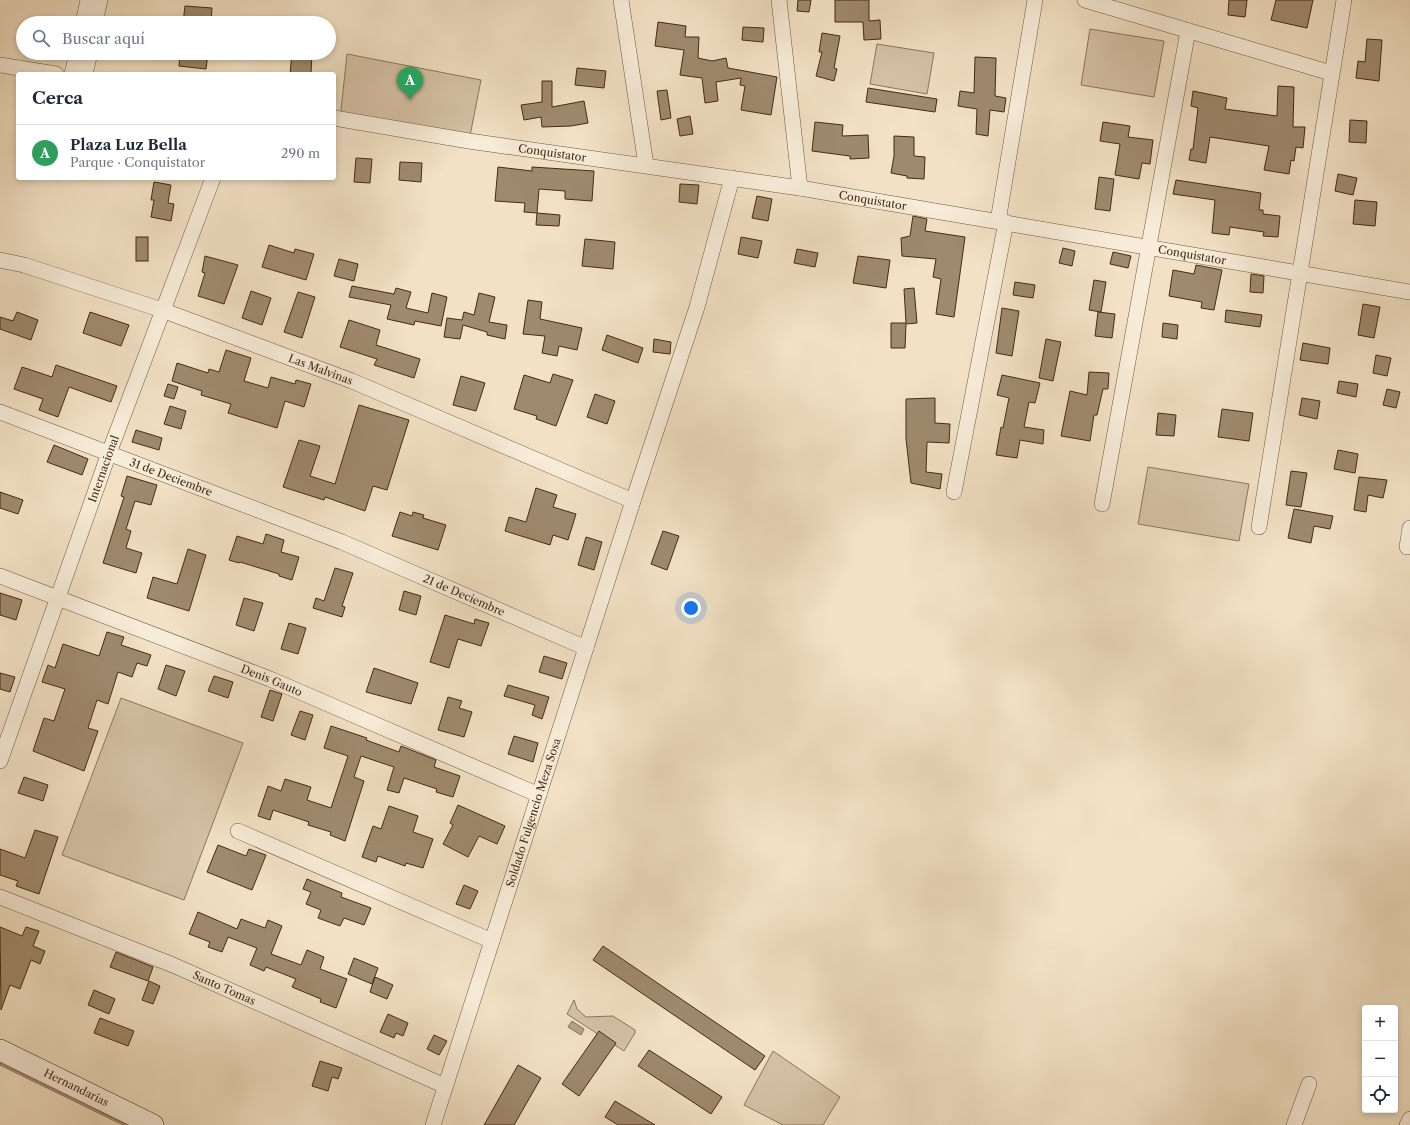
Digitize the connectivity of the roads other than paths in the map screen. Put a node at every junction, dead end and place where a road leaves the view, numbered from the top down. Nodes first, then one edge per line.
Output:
1 (88, 0) edge
2 (100, 0) edge
3 (621, 0) edge
4 (779, 0) edge
5 (1035, 0) edge
6 (1085, 0) edge
7 (1344, 0) edge
8 (85, 16) edge
9 (97, 16) edge
10 (1188, 31) junction
11 (75, 60) edge
12 (88, 60) edge
13 (0, 65) edge
14 (44, 72) edge
15 (72, 72) edge
16 (85, 72) edge
17 (1331, 73) junction
18 (336, 118) edge
19 (646, 165) junction
20 (732, 178) junction
21 (212, 180) edge
22 (800, 188) junction
23 (1002, 222) junction
24 (1148, 247) junction
25 (0, 260) edge
26 (1299, 273) junction
27 (1410, 292) edge
28 (162, 310) junction
29 (0, 412) edge
30 (109, 453) junction
31 (954, 492) dead end
32 (633, 501) junction
33 (1102, 504) dead end
34 (1259, 527) dead end
35 (1410, 528) edge
36 (342, 542) joint
37 (1407, 547) dead end
38 (0, 576) edge
39 (58, 598) junction
40 (586, 648) junction
41 (3, 743) edge
42 (0, 761) edge
43 (539, 795) junction
44 (238, 831) dead end
45 (0, 897) edge
46 (492, 941) junction
47 (0, 1050) edge
48 (1309, 1084) dead end
49 (445, 1086) junction
50 (1410, 1118) edge
51 (153, 1125) edge
52 (433, 1125) edge
53 (1294, 1125) edge
54 (1407, 1125) edge

1 - 8 street
2 - 9 street
3 - 19 street
4 - 22 street
5 - 23 street
6 - 10 street
7 - 17 street
10 - 17 street
10 - 24 street
11 - 15 street
12 - 16 street
13 - 14 street
17 - 26 street
18 - 19 street, Conquistator
19 - 20 street, Conquistator
20 - 22 street, Conquistator
20 - 32 street, Soldado Fulgencio Meza Sosa
21 - 28 street, Internacional
22 - 23 street, Conquistator
23 - 24 street, Conquistator
23 - 31 street
24 - 26 street, Conquistator
24 - 33 street
25 - 28 street, Las Malvinas
26 - 27 street, Conquistator
26 - 34 street
28 - 30 street, Internacional
28 - 32 street, Las Malvinas
29 - 30 street, 31 de Deciembre
30 - 36 street, 31 de Deciembre
30 - 39 street, Internacional
32 - 40 street, Soldado Fulgencio Meza Sosa
35 - 37 street
36 - 40 street, 21 de Deciembre
38 - 39 street, Denis Gauto
39 - 41 street, Internacional
39 - 43 street, Denis Gauto
40 - 43 street, Soldado Fulgencio Meza Sosa
41 - 42 street, Internacional
43 - 46 street, Soldado Fulgencio Meza Sosa
44 - 46 street
45 - 49 street, Santo Tomas
46 - 49 street, Soldado Fulgencio Meza Sosa
47 - 51 street, Hernandarias
48 - 53 street
49 - 52 street, Soldado Fulgencio Meza Sosa
50 - 54 street

